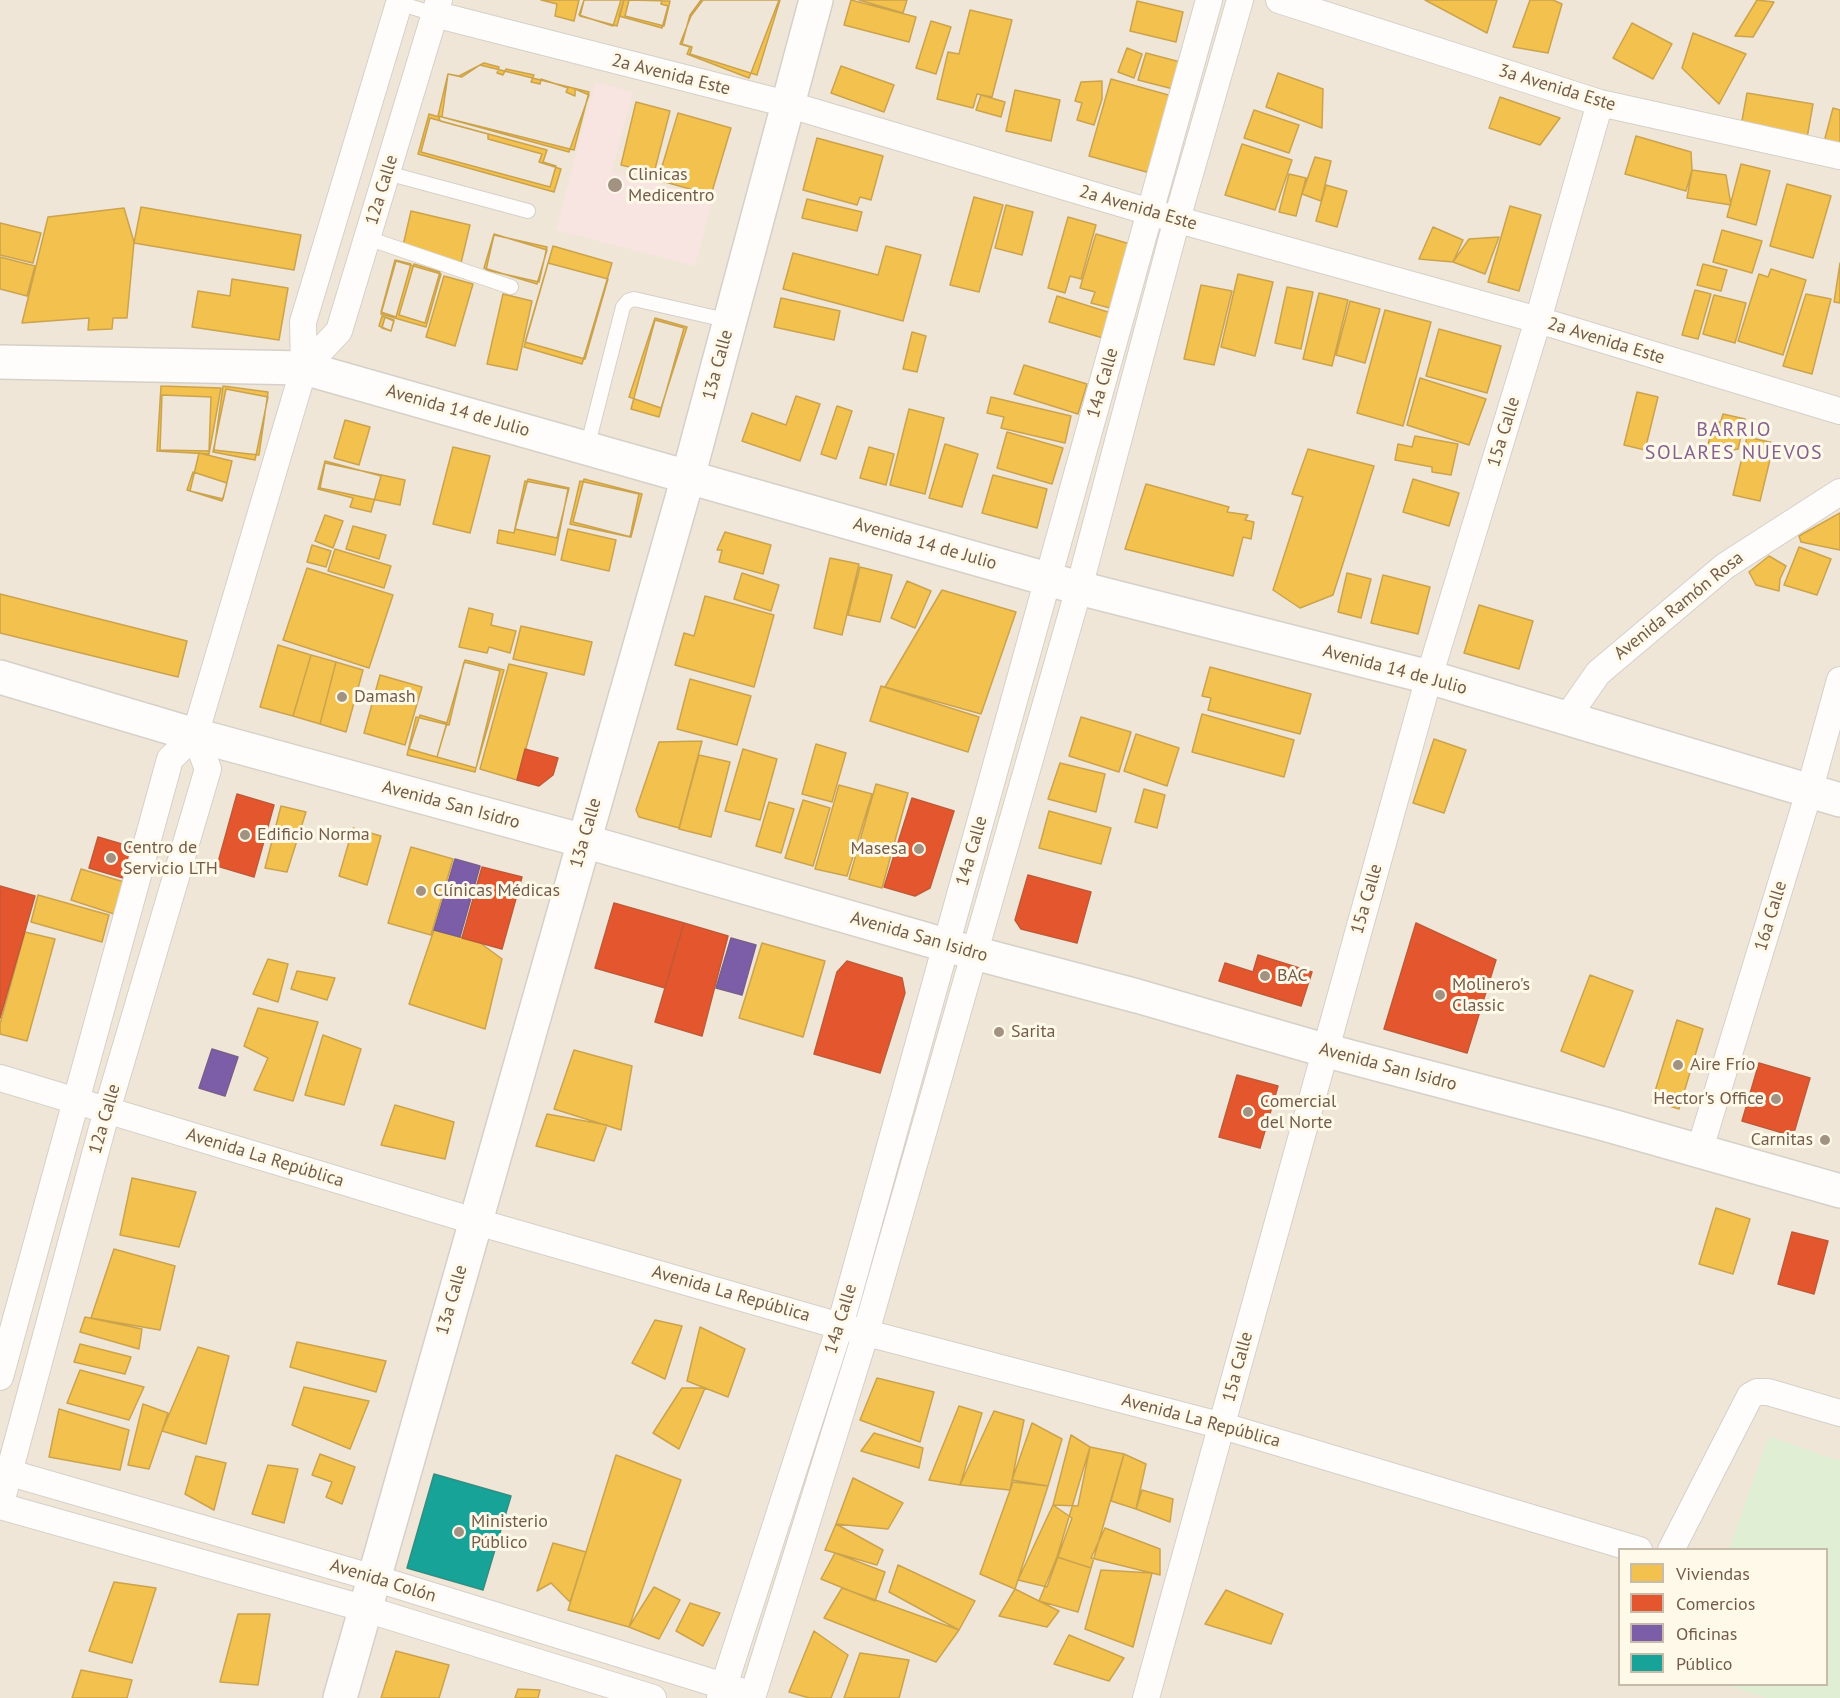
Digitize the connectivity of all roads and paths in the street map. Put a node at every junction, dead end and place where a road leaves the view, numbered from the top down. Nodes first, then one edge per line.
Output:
1 (816, 0) edge
2 (1209, 0) edge
3 (1240, 0) edge
4 (1279, 0) edge
5 (396, 1) edge
6 (437, 7) edge
7 (1600, 103) junction
8 (787, 104) junction
9 (1840, 156) edge
10 (387, 173) junction
11 (528, 210) dead end
12 (1150, 212) junction
13 (1177, 219) junction
14 (367, 238) junction
15 (511, 287) dead end
16 (730, 321) junction
17 (1538, 321) junction
18 (0, 362) edge
19 (304, 368) junction
20 (1840, 411) edge
21 (587, 448) junction
22 (688, 477) junction
23 (1840, 492) edge
24 (1048, 578) junction
25 (1079, 588) junction
26 (0, 677) edge
27 (1429, 677) junction
28 (1840, 680) edge
29 (1566, 719) junction
30 (195, 735) junction
31 (1809, 792) junction
32 (1840, 800) edge
33 (584, 841) junction
34 (960, 949) junction
35 (1324, 1050) junction
36 (0, 1078) edge
37 (76, 1100) junction
38 (107, 1110) junction
39 (1699, 1152) junction
40 (1840, 1191) edge
41 (474, 1221) junction
42 (840, 1326) junction
43 (866, 1332) junction
44 (0, 1377) edge
45 (1840, 1413) edge
46 (1223, 1426) junction
47 (5, 1471) edge
48 (0, 1506) edge
49 (1632, 1548) edge
50 (1672, 1548) edge
51 (375, 1578) junction
52 (366, 1609) junction
53 (722, 1692) edge
54 (756, 1697) edge
55 (340, 1698) edge
56 (653, 1698) edge
57 (1146, 1698) edge

1 - 8 street, 13a Calle
2 - 12 street, 14a Calle
3 - 13 street, 14a Calle
4 - 7 street, 3a Avenida Este
5 - 6 lane
5 - 19 street, 12a Calle
6 - 8 street, 2a Avenida Este
6 - 10 street, 12a Calle
7 - 9 street, 3a Avenida Este
7 - 17 street, 15a Calle
8 - 12 street, 2a Avenida Este
8 - 16 street, 13a Calle
10 - 11 lane
10 - 14 street, 12a Calle
12 - 13 street, 2a Avenida Este
12 - 24 street, 14a Calle
13 - 17 street, 2a Avenida Este
13 - 25 street, 14a Calle
14 - 15 lane
14 - 19 street, 12a Calle
16 - 21 lane
16 - 22 street, 13a Calle
17 - 20 street, 2a Avenida Este
17 - 27 street, 15a Calle
18 - 19 street, Avenida 14 de Julio
19 - 21 street, Avenida 14 de Julio
19 - 30 street, 12a Calle
21 - 22 street, Avenida 14 de Julio
22 - 24 street, Avenida 14 de Julio
22 - 33 street, 13a Calle
23 - 29 street, Avenida Ramón Rosa
24 - 25 street, Avenida 14 de Julio
24 - 34 street, 14a Calle
25 - 27 street, Avenida 14 de Julio
25 - 34 street, 14a Calle
26 - 30 street, Avenida San Isidro
27 - 29 street, Avenida 14 de Julio
27 - 35 street, 15a Calle
28 - 31 street, 16a Calle
29 - 31 street, Avenida 14 de Julio
30 - 33 street, Avenida San Isidro
30 - 37 street, 12a Calle
30 - 38 street, 12a Calle
31 - 32 street, Avenida 14 de Julio
31 - 39 street, 16a Calle
33 - 34 street, Avenida San Isidro
33 - 41 street, 13a Calle
34 - 35 street, Avenida San Isidro
34 - 42 street, 14a Calle
34 - 43 street, 14a Calle
35 - 39 street, Avenida San Isidro
35 - 46 street, 15a Calle
36 - 37 street, Avenida La República
37 - 38 street, Avenida La República
37 - 44 street, 12a Calle
38 - 41 street, Avenida La República
38 - 47 street, 12a Calle
39 - 40 street, Avenida San Isidro
41 - 42 street, Avenida La República
41 - 51 street, 13a Calle
42 - 43 street, Avenida La República
42 - 53 street, 14a Calle
43 - 46 street, Avenida La República
43 - 54 street, 14a Calle
45 - 50 street
46 - 49 street, Avenida La República
46 - 57 street, 15a Calle
47 - 48 street, 12a Calle
47 - 51 street, Avenida Colón
48 - 52 street, Avenida Colón
51 - 52 street, 13a Calle
51 - 53 street, Avenida Colón
52 - 55 street, 13a Calle
52 - 56 street, Avenida Colón
53 - 54 street, Avenida Colón

